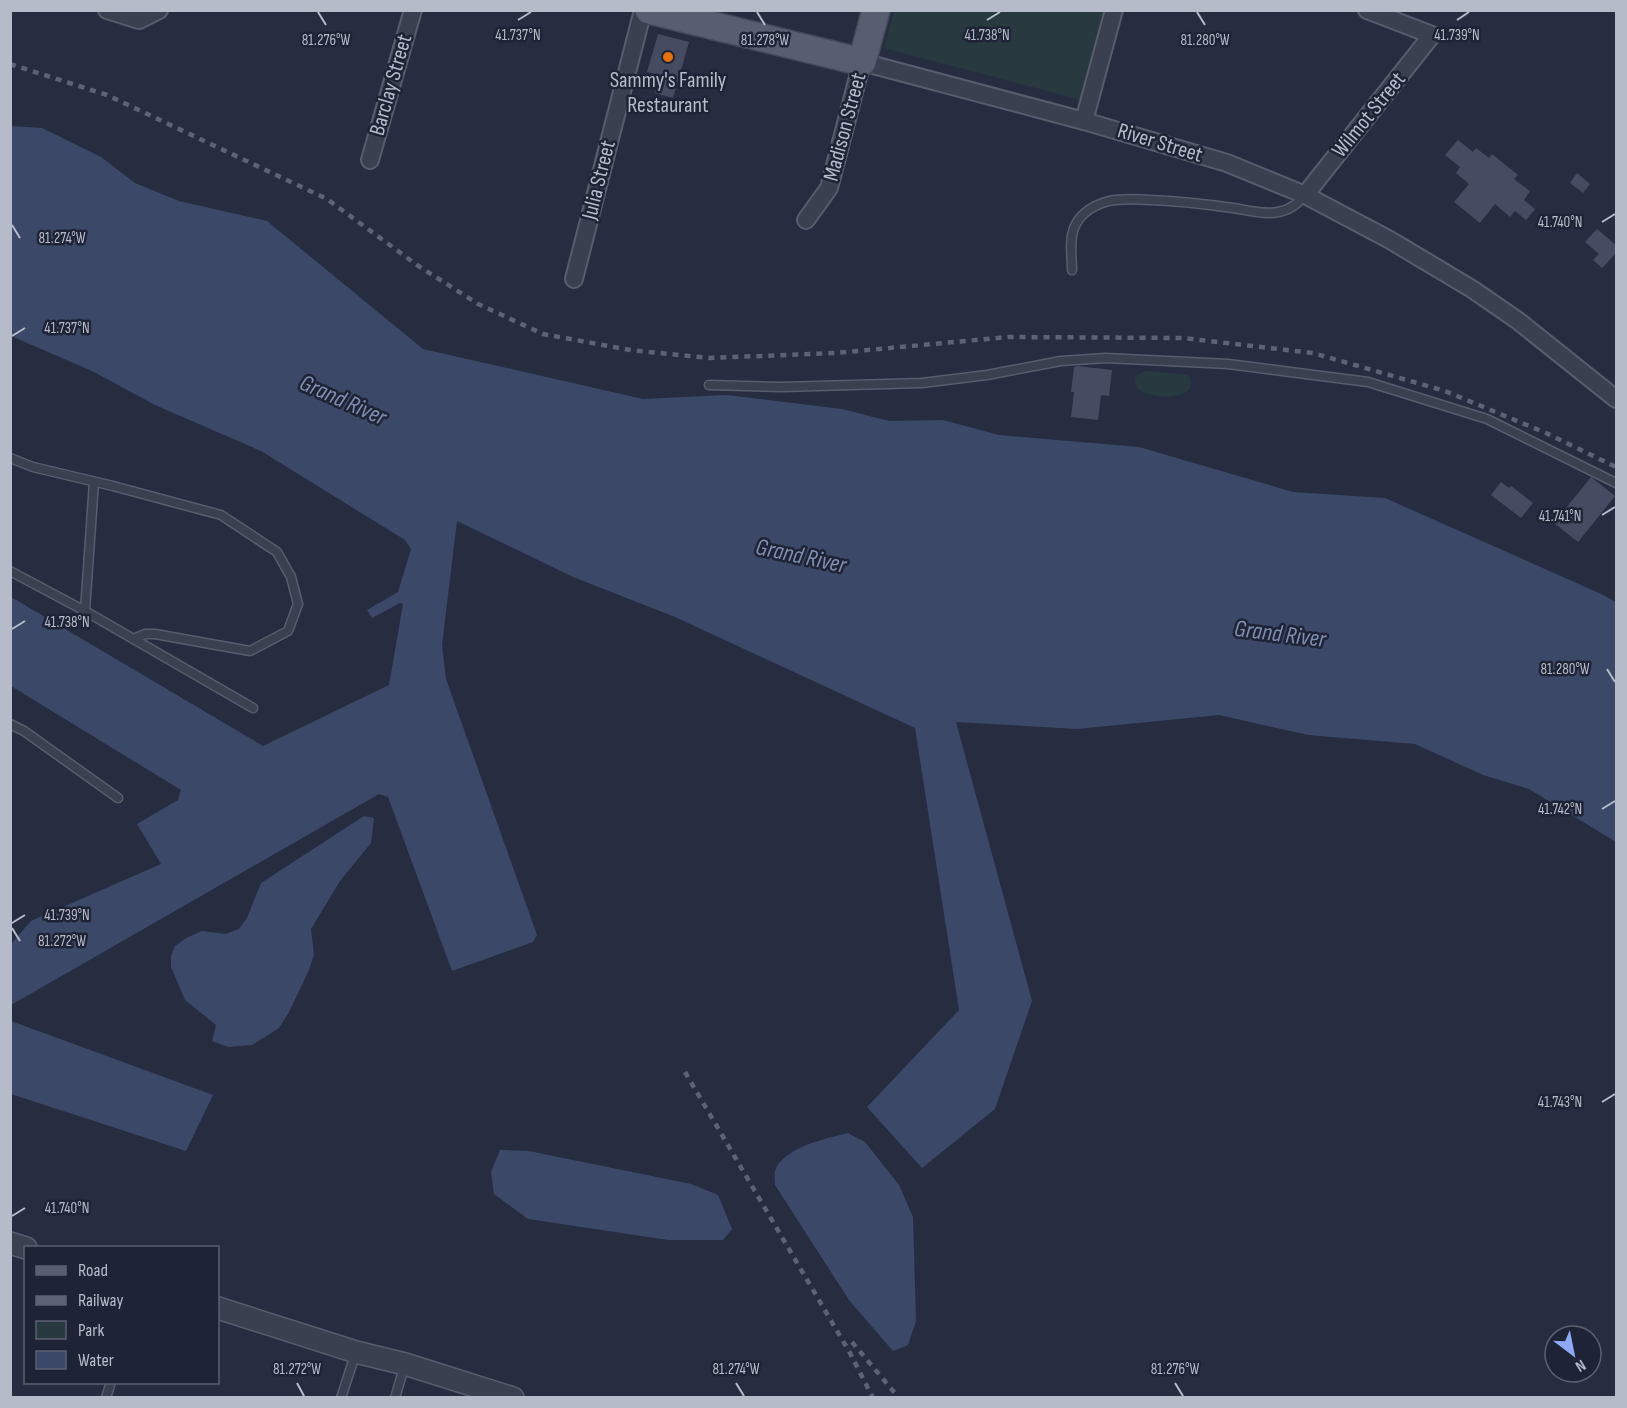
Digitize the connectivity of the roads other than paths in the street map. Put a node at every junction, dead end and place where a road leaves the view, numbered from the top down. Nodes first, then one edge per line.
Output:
1 (107, 10) edge
2 (159, 10) edge
3 (413, 10) edge
4 (643, 10) edge
5 (649, 10) edge
6 (876, 10) edge
7 (1114, 10) edge
8 (1368, 10) edge
9 (862, 62) junction
10 (1084, 121) junction
11 (370, 160) dead end
12 (1305, 195) junction
13 (806, 220) dead end
14 (1072, 270) dead end
15 (574, 279) dead end
16 (709, 386) dead end
17 (1617, 399) edge
18 (10, 458) edge
19 (94, 482) junction
20 (1617, 483) edge
21 (10, 571) edge
22 (85, 611) junction
23 (133, 639) junction
24 (253, 708) dead end
25 (10, 724) edge
26 (118, 798) dead end
27 (219, 1308) edge
28 (356, 1352) junction
29 (405, 1364) junction
30 (341, 1398) edge
31 (395, 1398) edge
32 (513, 1398) edge

1 - 2 street
3 - 11 street, Barclay Street
4 - 15 street, Julia Street
5 - 9 main road, River Street
6 - 9 main road
7 - 10 street
8 - 12 street, Wilmot Street
9 - 10 street, River Street
9 - 13 street, Madison Street
10 - 12 street, River Street
12 - 14 lane
12 - 17 street, River Street
16 - 20 lane
18 - 19 lane
19 - 22 lane
19 - 23 lane
21 - 22 lane
22 - 23 lane
23 - 24 lane
25 - 26 lane
27 - 28 street
28 - 29 street
28 - 30 lane
29 - 31 lane
29 - 32 street

